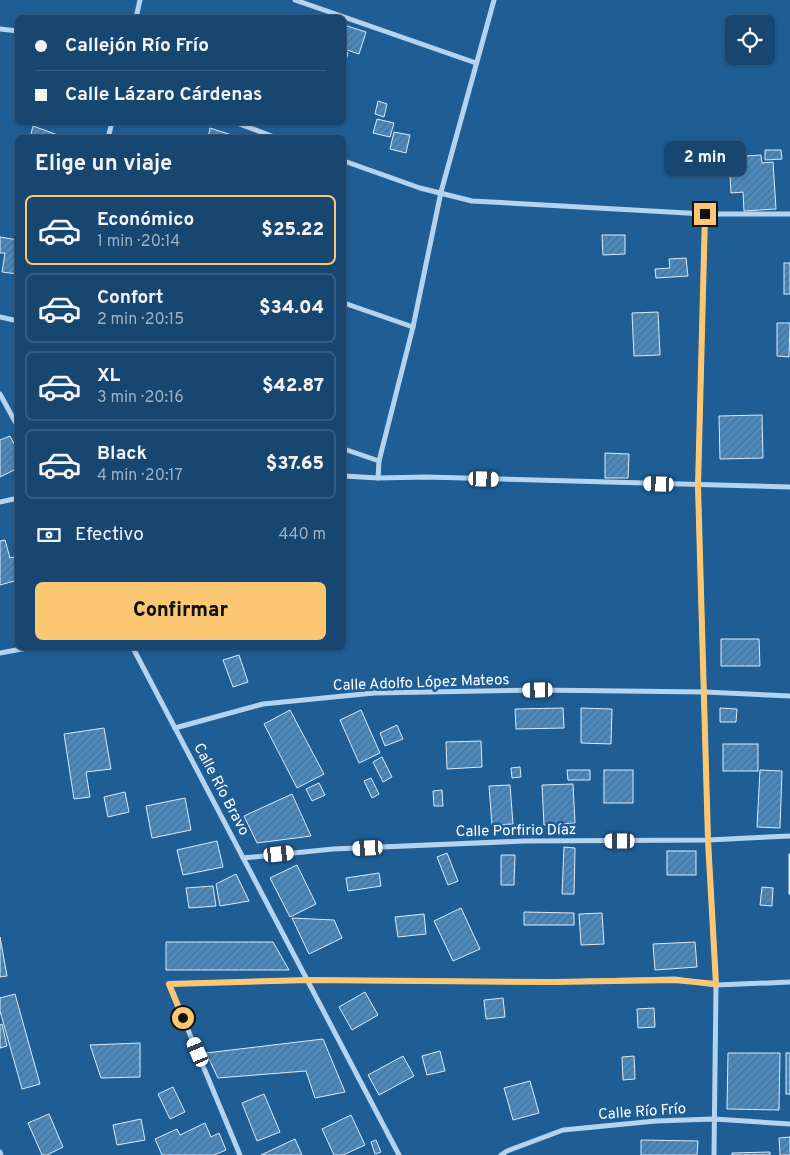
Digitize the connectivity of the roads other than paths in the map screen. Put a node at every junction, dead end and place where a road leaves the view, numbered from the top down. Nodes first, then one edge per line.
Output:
1 (140, 0) edge
2 (295, 0) edge
3 (494, 0) edge
4 (137, 15) edge
5 (338, 15) edge
6 (346, 18) edge
7 (0, 28) edge
8 (15, 30) edge
9 (476, 63) junction
10 (242, 125) edge
11 (269, 135) edge
12 (346, 162) edge
13 (441, 192) junction
14 (705, 214) junction
15 (790, 214) edge
16 (346, 304) edge
17 (0, 318) edge
18 (15, 320) edge
19 (412, 326) junction
20 (0, 394) edge
21 (15, 422) edge
22 (346, 450) edge
23 (380, 461) junction
24 (346, 476) edge
25 (378, 478) junction
26 (698, 486) junction
27 (790, 487) edge
28 (15, 499) edge
29 (0, 502) edge
30 (16, 650) edge
31 (134, 650) edge
32 (0, 653) edge
33 (705, 692) junction
34 (790, 696) edge
35 (176, 728) junction
36 (790, 836) edge
37 (708, 840) junction
38 (244, 858) junction
39 (308, 980) junction
40 (790, 982) edge
41 (716, 984) junction
42 (714, 1119) junction
43 (790, 1124) edge
44 (240, 1155) edge
45 (399, 1155) edge
46 (501, 1155) edge
47 (714, 1155) edge

1 - 4 street
2 - 5 street
3 - 9 street
6 - 9 street
7 - 8 street
9 - 13 street
10 - 11 street
12 - 13 street
13 - 14 street
13 - 19 street
14 - 15 street
14 - 26 street
16 - 19 street
17 - 18 street
19 - 23 street
20 - 21 street
22 - 23 street
23 - 25 street
24 - 25 street
25 - 26 street
26 - 27 street
26 - 33 street
28 - 29 street
30 - 32 street
31 - 35 street, Calle Río Bravo
33 - 34 street, Calle Adolfo López Mateos
33 - 35 street, Calle Adolfo López Mateos
33 - 37 street
35 - 38 street, Calle Río Bravo
36 - 37 street, Calle Porfirio Díaz
37 - 38 street, Calle Porfirio Díaz
37 - 41 street
38 - 39 street, Calle Río Bravo
39 - 41 street
39 - 44 street
39 - 45 street, Calle Río Bravo
40 - 41 street
41 - 42 street
42 - 43 street, Calle Río Frío
42 - 46 street, Calle Río Frío
42 - 47 street

